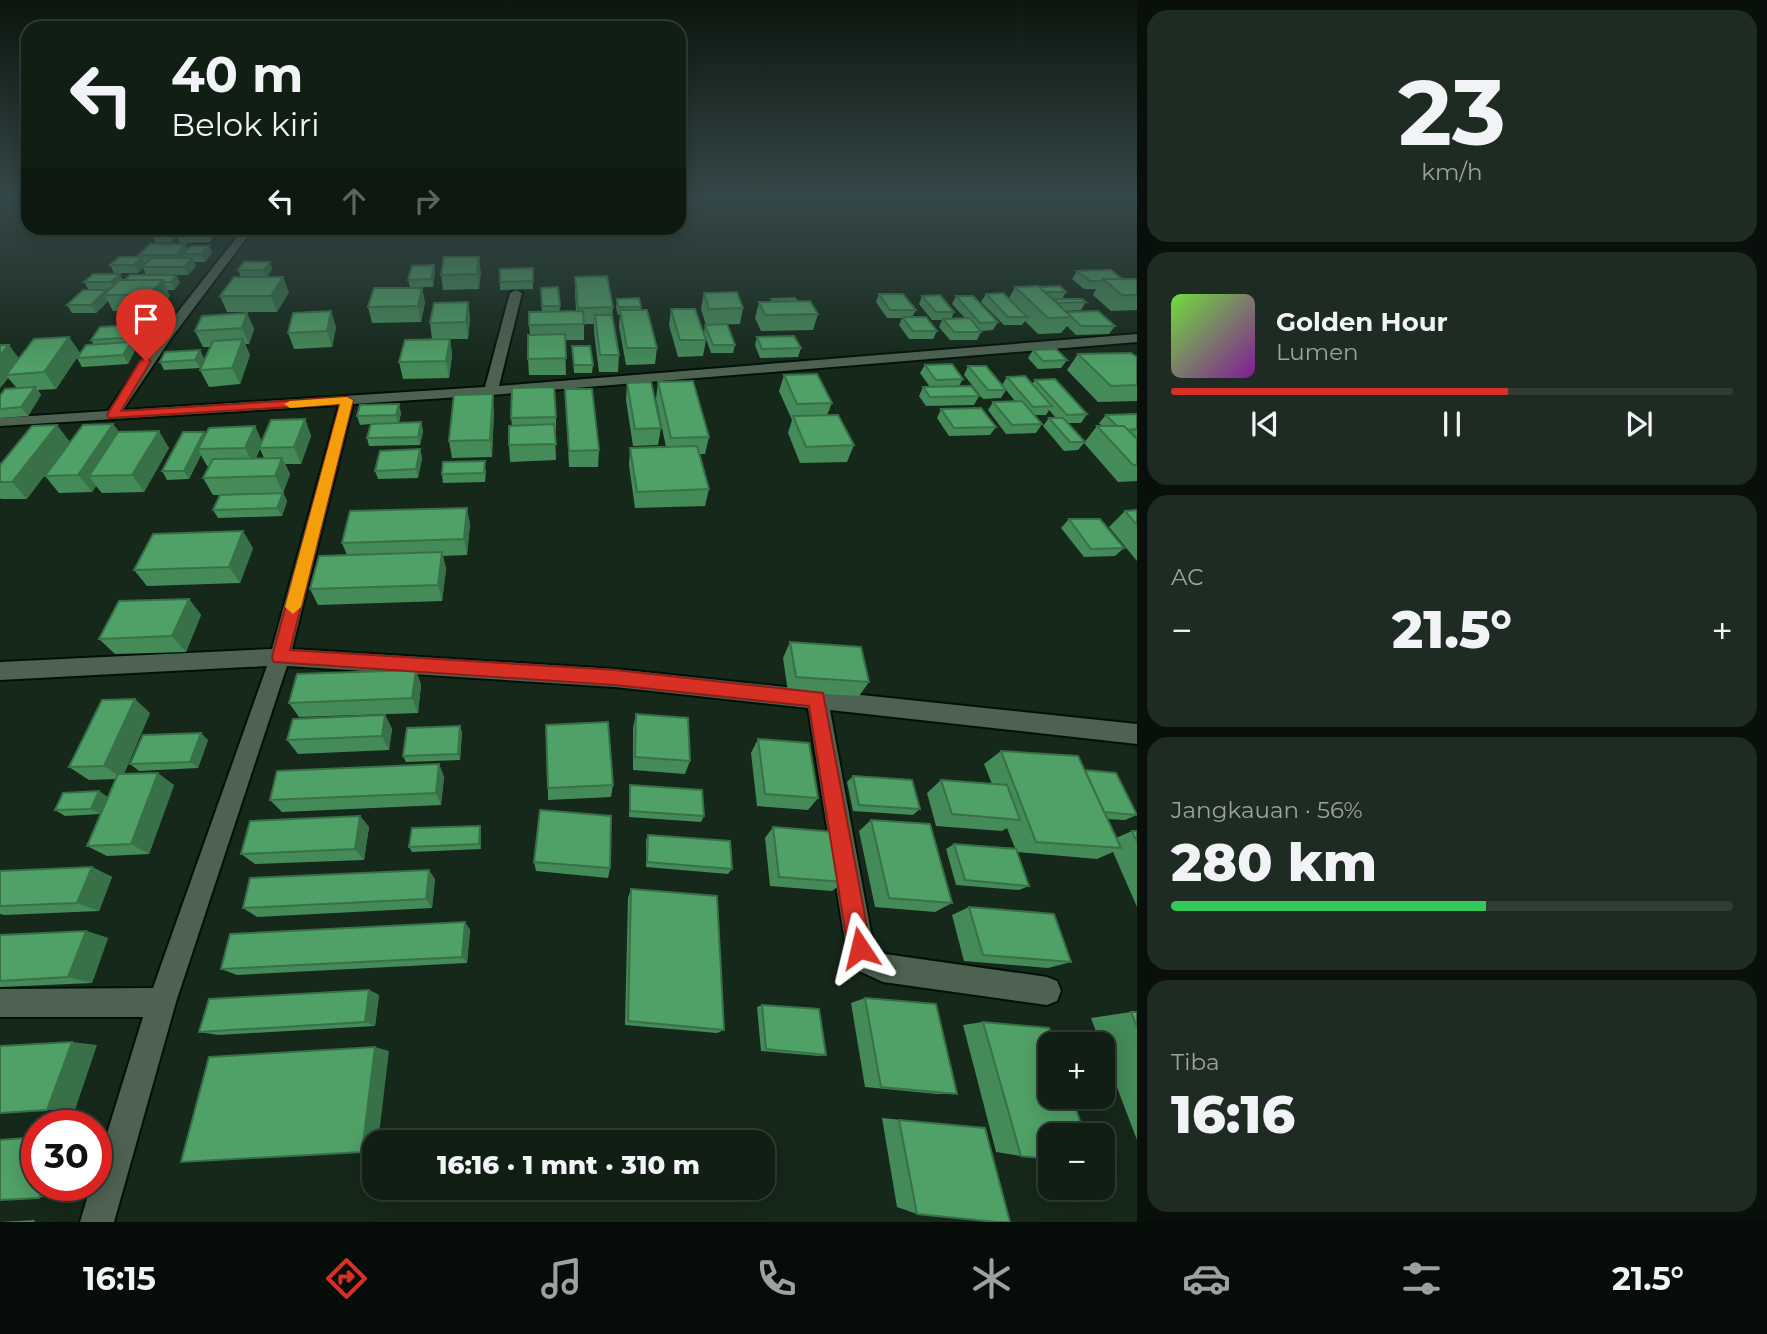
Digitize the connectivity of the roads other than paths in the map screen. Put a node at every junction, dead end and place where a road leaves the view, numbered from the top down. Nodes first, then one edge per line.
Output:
1 (231, 254) edge
2 (516, 293) edge
3 (1137, 338) edge
4 (491, 391) junction
5 (347, 400) junction
6 (113, 415) junction
7 (0, 422) edge
8 (280, 657) junction
9 (0, 671) edge
10 (817, 699) junction
11 (1137, 734) edge
12 (1047, 991) dead end
13 (162, 1002) junction
14 (0, 1003) edge
15 (97, 1222) edge

1 - 6 street
2 - 4 street
3 - 4 street
4 - 5 street
5 - 6 street
5 - 8 street
6 - 7 street
8 - 9 street
8 - 10 street
8 - 13 street
10 - 11 street
10 - 12 street
13 - 14 street
13 - 15 street

